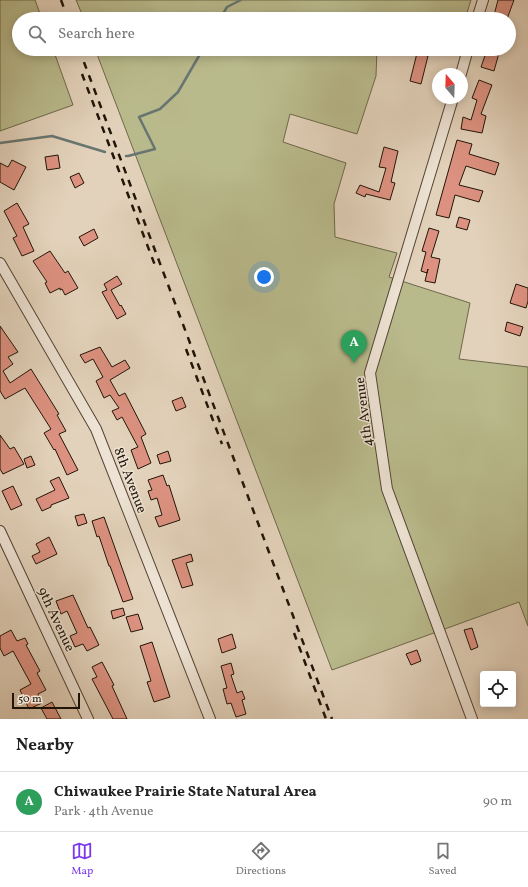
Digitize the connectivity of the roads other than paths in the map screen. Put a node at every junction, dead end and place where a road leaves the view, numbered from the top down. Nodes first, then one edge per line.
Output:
1 (483, 0) edge
2 (479, 12) edge
3 (466, 56) edge
4 (463, 68) edge
5 (452, 104) edge
6 (0, 263) edge
7 (0, 531) edge
8 (88, 719) edge
9 (210, 719) edge
10 (472, 719) edge

1 - 2 street
3 - 4 street
5 - 10 street, 4th Avenue
6 - 9 street, 8th Avenue
7 - 8 street, 9th Avenue

